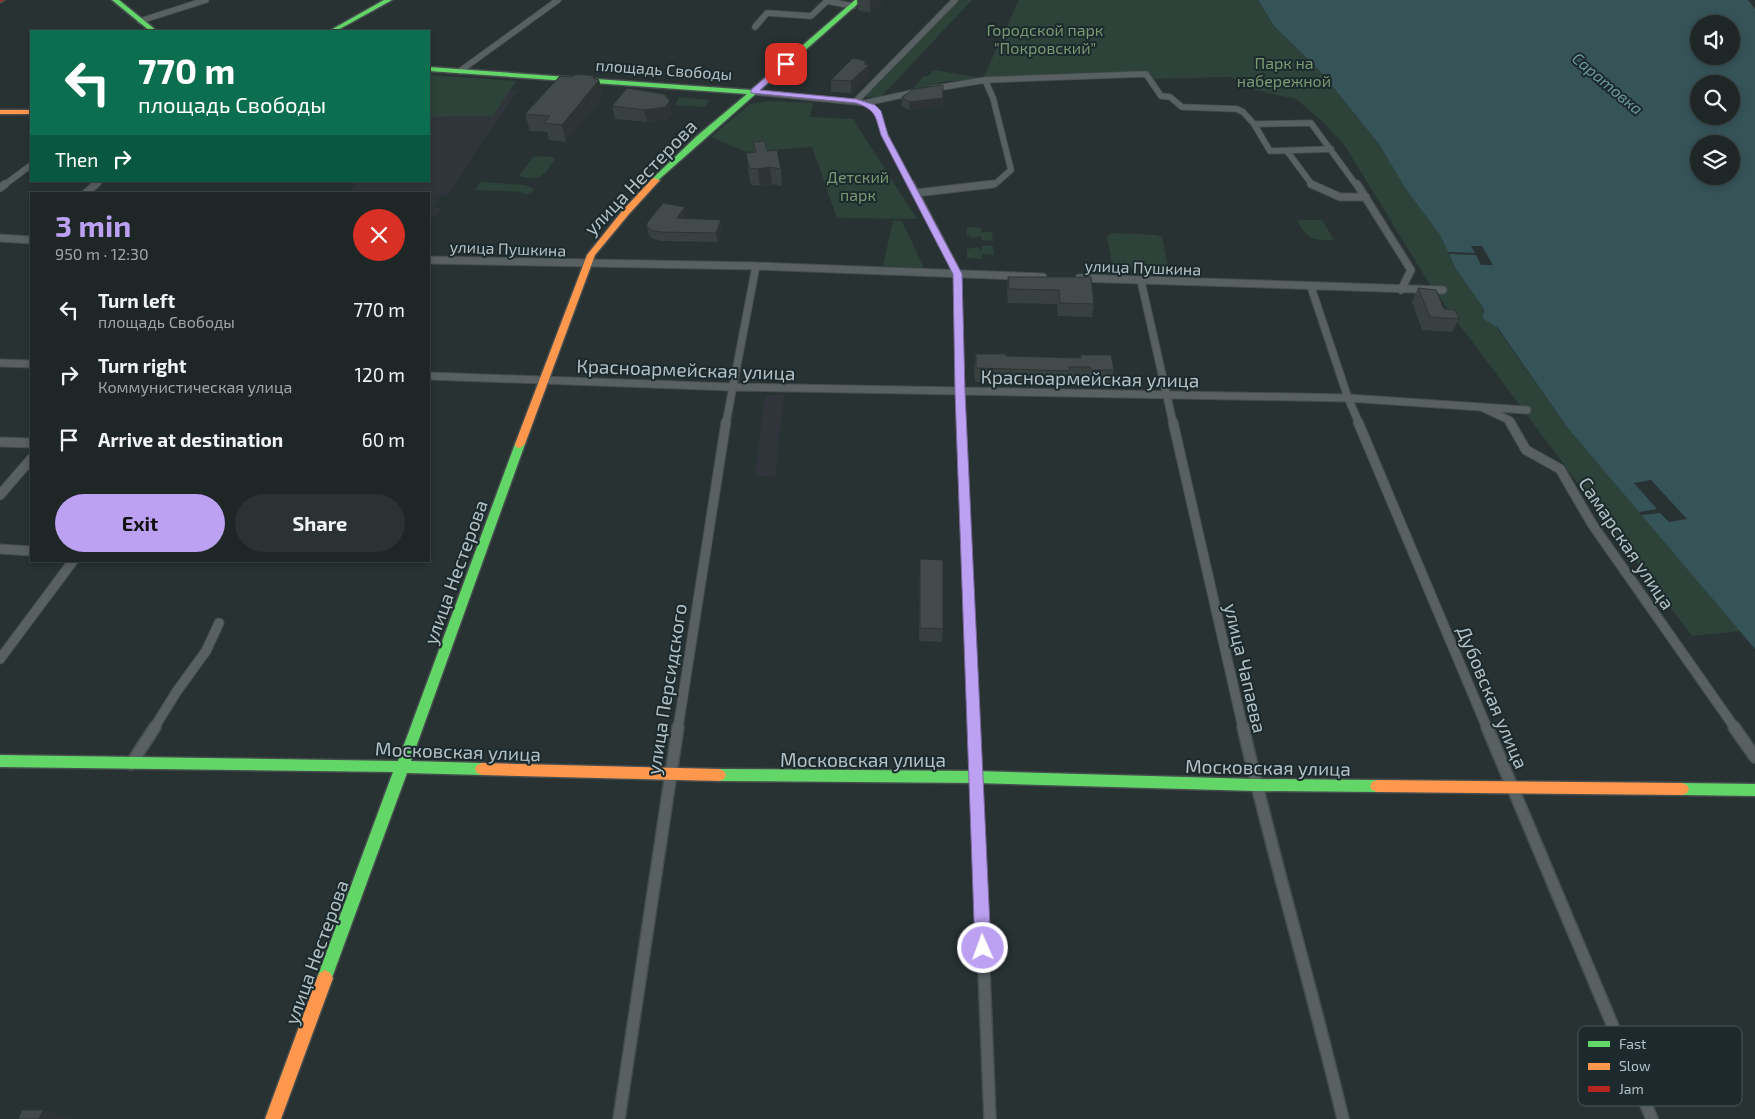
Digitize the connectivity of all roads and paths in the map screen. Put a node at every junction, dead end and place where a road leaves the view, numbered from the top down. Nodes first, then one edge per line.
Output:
1 (115, 0) edge
2 (206, 0) edge
3 (389, 0) edge
4 (558, 0) edge
5 (955, 0) edge
6 (856, 3) edge
7 (140, 21) junction
8 (755, 27) dead end
9 (153, 30) edge
10 (334, 30) edge
11 (430, 69) edge
12 (460, 71) junction
13 (1146, 74) joint
14 (985, 80) junction
15 (754, 92) junction
16 (856, 101) junction
17 (865, 102) junction
18 (0, 112) edge
19 (30, 112) edge
20 (1254, 124) junction
21 (1331, 149) junction
22 (1287, 151) junction
23 (30, 166) edge
24 (99, 182) edge
25 (0, 188) edge
26 (87, 192) edge
27 (916, 194) junction
28 (1366, 197) junction
29 (0, 238) edge
30 (30, 240) edge
31 (430, 260) edge
32 (587, 264) junction
33 (756, 266) junction
34 (958, 274) junction
35 (1054, 278) edge
36 (1073, 278) edge
37 (1141, 280) junction
38 (1310, 287) junction
39 (1401, 290) junction
40 (1443, 290) dead end
41 (0, 363) edge
42 (30, 364) edge
43 (430, 376) edge
44 (543, 380) junction
45 (732, 388) junction
46 (960, 392) junction
47 (1166, 396) junction
48 (1348, 398) junction
49 (1481, 407) junction
50 (1527, 410) dead end
51 (0, 442) edge
52 (30, 443) edge
53 (30, 460) edge
54 (0, 495) edge
55 (0, 550) edge
56 (30, 551) edge
57 (72, 562) edge
58 (220, 623) dead end
59 (0, 659) edge
60 (1755, 757) edge
61 (0, 761) edge
62 (131, 764) junction
63 (403, 766) junction
64 (670, 774) junction
65 (976, 777) junction
66 (1256, 785) junction
67 (1512, 787) junction
68 (1755, 790) edge
69 (1613, 1026) edge
70 (1647, 1106) edge
71 (273, 1119) edge
72 (619, 1119) edge
73 (990, 1119) edge
74 (1343, 1119) edge
75 (1652, 1119) edge

1 - 7 main road
2 - 7 street
3 - 10 main road
4 - 12 street
5 - 16 street
6 - 8 street
6 - 15 main road, улица Нестерова
7 - 9 main road
11 - 12 main road, площадь Свободы
12 - 15 main road, площадь Свободы
13 - 14 street, площадь Свободы
13 - 20 street
14 - 17 street, площадь Свободы
14 - 27 street
15 - 16 street, площадь Свободы
15 - 32 main road, улица Нестерова
16 - 17 street, площадь Свободы
17 - 27 street
18 - 19 main road
20 - 21 street
20 - 22 street
21 - 22 street
21 - 28 street
22 - 28 street
23 - 25 street
24 - 26 street
27 - 34 street
28 - 39 street
29 - 30 street
31 - 32 street, улица Пушкина
32 - 33 street, улица Пушкина
32 - 44 main road, улица Нестерова
33 - 34 street
33 - 45 street, улица Персидского
34 - 35 street
34 - 46 street
36 - 37 street, улица Пушкина
37 - 38 street, улица Пушкина
37 - 47 street, улица Чапаева
38 - 39 street, улица Пушкина
38 - 48 street, Дубовская улица
39 - 40 street, улица Пушкина
41 - 42 street
43 - 44 street, Красноармейская улица
44 - 45 street, Красноармейская улица
44 - 63 main road, улица Нестерова
45 - 46 street, Красноармейская улица
45 - 64 street, улица Персидского
46 - 47 street, Красноармейская улица
46 - 65 street
47 - 48 street, Красноармейская улица
47 - 66 street, улица Чапаева
48 - 49 street, Красноармейская улица
48 - 67 street, Дубовская улица
49 - 50 street
49 - 60 street, Самарская улица
51 - 52 street
53 - 54 street
55 - 56 street
57 - 59 street
58 - 62 street
61 - 62 main road, Московская улица
62 - 63 main road, Московская улица
63 - 64 main road, Московская улица
63 - 71 main road, улица Нестерова
64 - 65 main road, Московская улица
64 - 72 street, улица Персидского
65 - 66 main road, Московская улица
65 - 73 street
66 - 67 main road, Московская улица
66 - 74 street, улица Чапаева
67 - 68 main road, Московская улица
67 - 69 street, Дубовская улица
70 - 75 street, Дубовская улица

